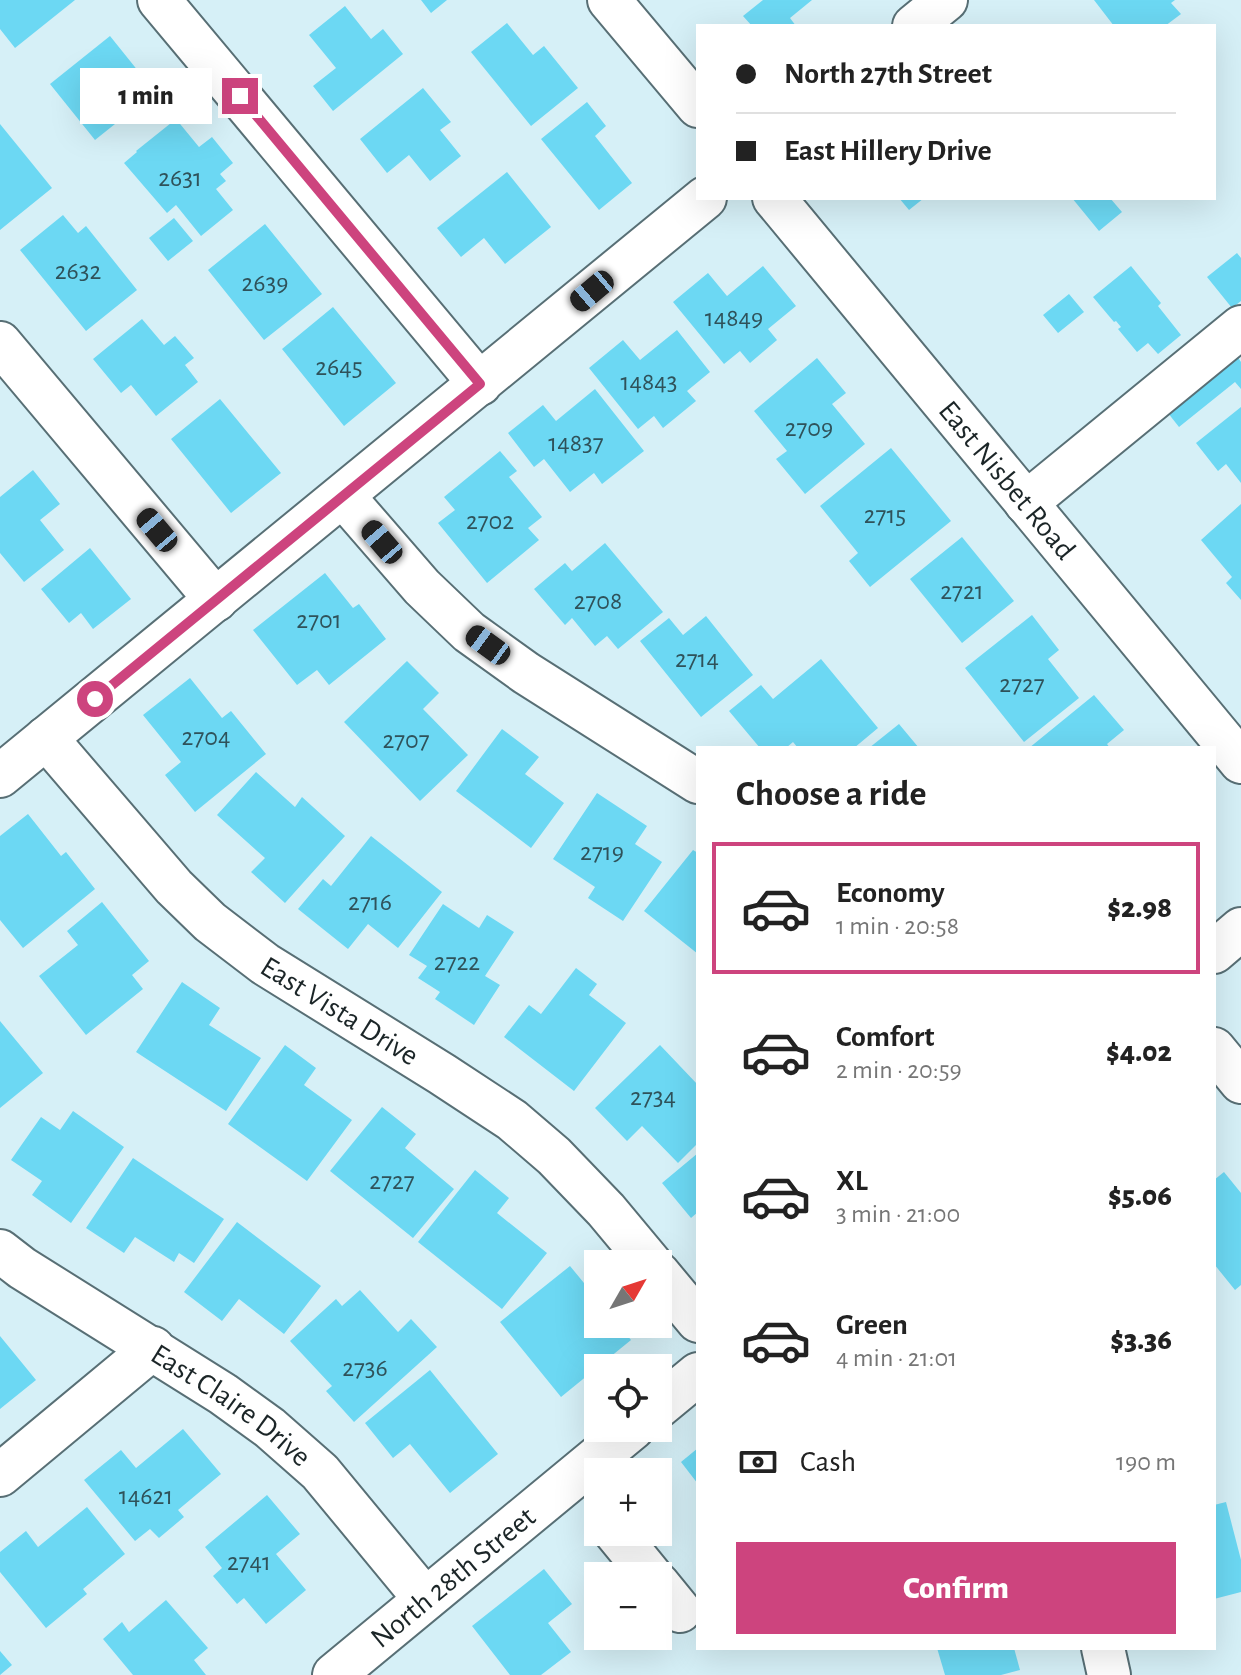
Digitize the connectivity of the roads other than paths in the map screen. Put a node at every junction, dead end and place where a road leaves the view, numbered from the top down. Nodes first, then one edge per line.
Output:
1 (159, 0) edge
2 (609, 0) edge
3 (946, 0) edge
4 (916, 24) edge
5 (696, 104) edge
6 (703, 200) edge
7 (776, 200) edge
8 (1241, 327) edge
9 (0, 343) edge
10 (480, 384) junction
11 (343, 496) junction
12 (1026, 503) junction
13 (216, 600) junction
14 (46, 738) junction
15 (1241, 762) edge
16 (0, 776) edge
17 (696, 781) edge
18 (1241, 929) edge
19 (1216, 950) edge
20 (1216, 1051) edge
21 (1241, 1082) edge
22 (639, 1250) edge
23 (0, 1251) edge
24 (672, 1290) edge
25 (696, 1319) edge
26 (153, 1348) junction
27 (696, 1376) edge
28 (672, 1395) edge
29 (616, 1442) edge
30 (0, 1475) edge
31 (572, 1479) junction
32 (584, 1493) edge
33 (626, 1546) edge
34 (640, 1562) edge
35 (425, 1599) junction
36 (1103, 1650) edge
37 (334, 1675) edge
38 (1109, 1675) edge

1 - 10 street
2 - 5 street
3 - 4 street
6 - 10 street
7 - 12 street, East Nisbet Road
8 - 12 street
9 - 13 street
10 - 11 street
11 - 13 street
11 - 17 street
12 - 15 street, East Nisbet Road
13 - 14 street
14 - 16 street
14 - 22 street, East Vista Drive
18 - 19 street
20 - 21 street
23 - 26 street, East Claire Drive
24 - 25 street
26 - 30 street
26 - 35 street, East Claire Drive
27 - 28 street
29 - 31 street, North 28th Street
31 - 32 street
31 - 35 street, North 28th Street
33 - 34 street
35 - 37 street, North 28th Street
36 - 38 street

